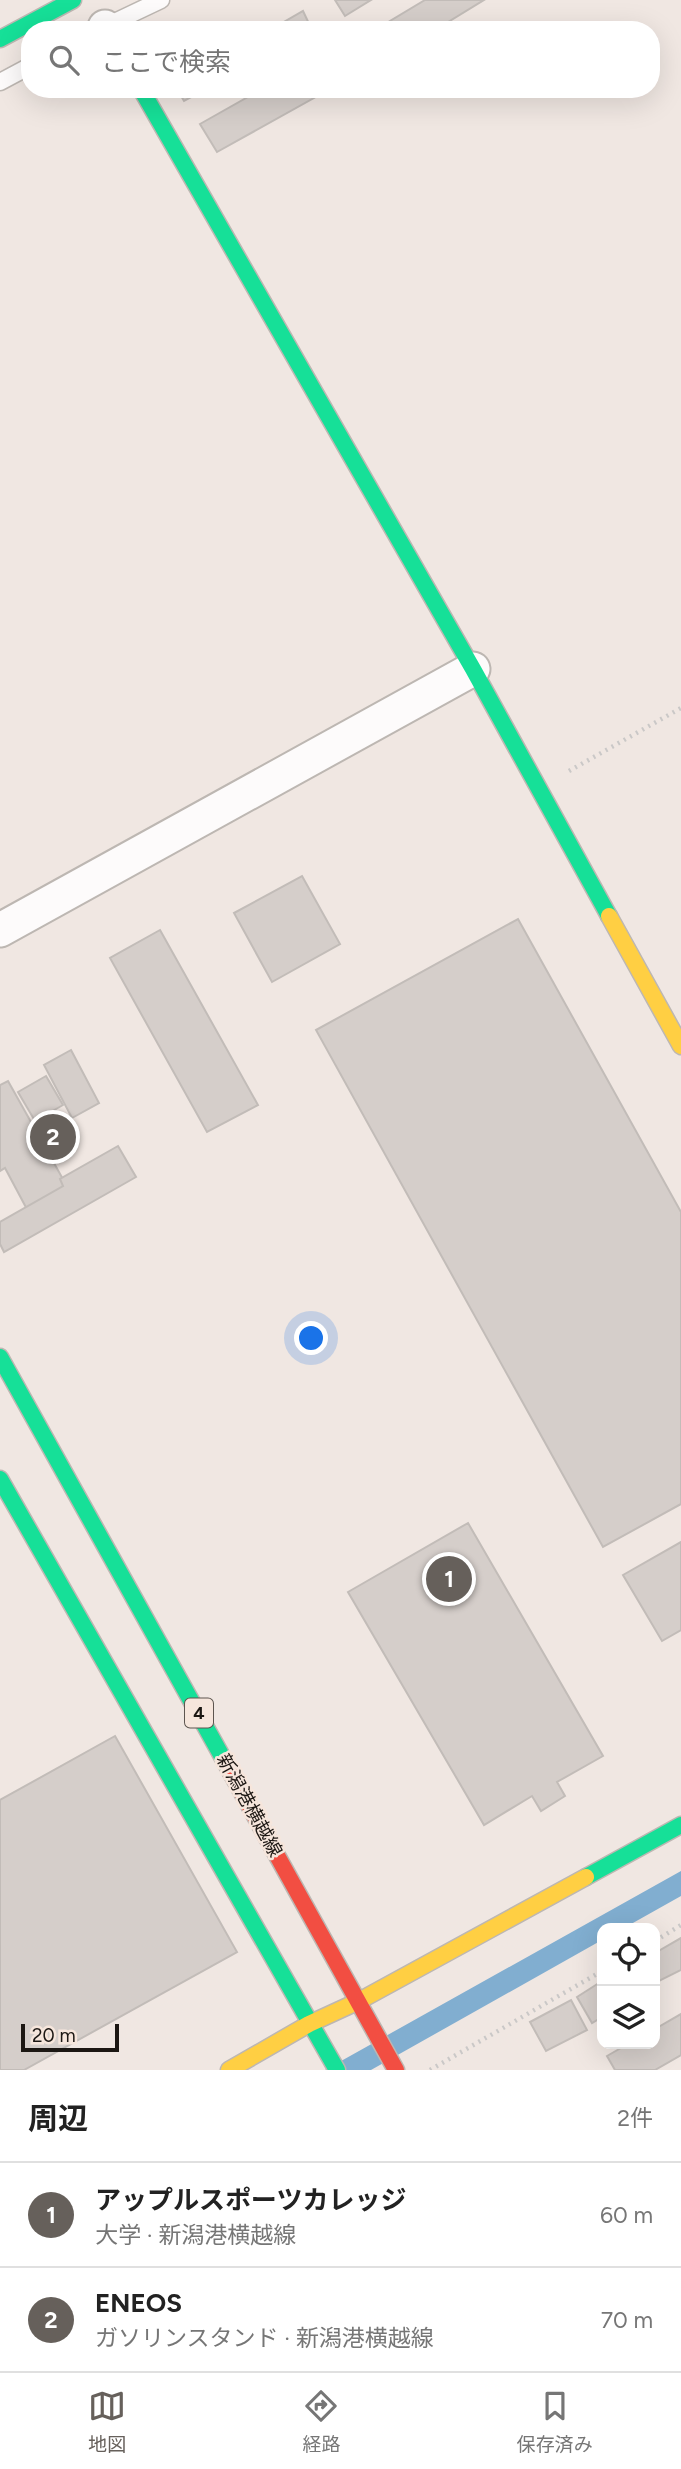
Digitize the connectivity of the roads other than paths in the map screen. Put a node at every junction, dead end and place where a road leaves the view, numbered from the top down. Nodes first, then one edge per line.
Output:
1 (73, 0) edge
2 (161, 0) edge
3 (34, 21) edge
4 (112, 21) edge
5 (21, 28) edge
6 (0, 39) edge
7 (21, 71) edge
8 (0, 82) edge
9 (146, 98) edge
10 (473, 669) junction
11 (0, 930) edge
12 (681, 1046) edge
13 (0, 1357) edge
14 (0, 1479) edge
15 (681, 1825) edge
16 (359, 2001) junction
17 (309, 2024) junction
18 (229, 2070) edge
19 (337, 2070) edge
20 (396, 2070) edge

1 - 3 main road
2 - 4 lane
5 - 6 main road
7 - 8 lane
9 - 10 main road
10 - 11 street
10 - 12 main road
13 - 16 main road, 新潟港横越線 / 4
14 - 17 main road
15 - 16 main road
16 - 17 main road
16 - 20 main road, 新潟港横越線 / 4
17 - 18 main road
17 - 19 main road

